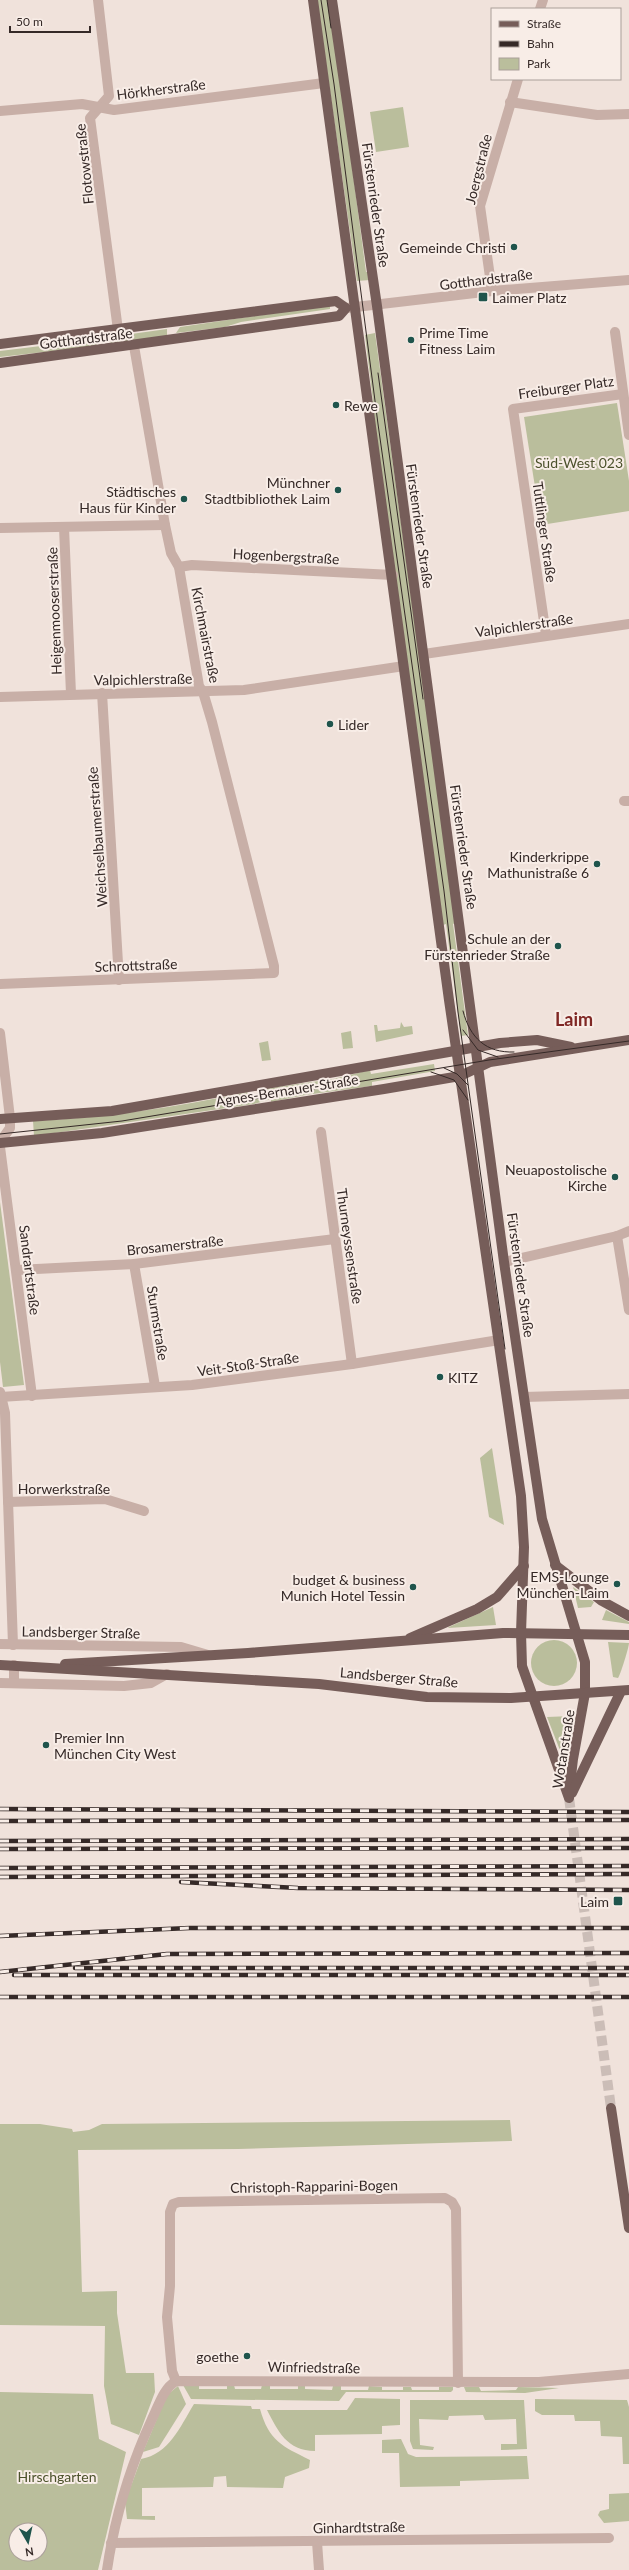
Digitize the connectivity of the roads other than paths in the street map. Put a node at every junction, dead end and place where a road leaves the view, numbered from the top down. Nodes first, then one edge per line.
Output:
1 (98, 0) edge
2 (313, 0) edge
3 (332, 0) edge
4 (518, 80) edge
5 (324, 84) junction
6 (510, 102) junction
7 (99, 107) junction
8 (0, 112) edge
9 (629, 114) edge
10 (629, 280) edge
11 (492, 291) junction
12 (377, 306) junction
13 (351, 308) junction
14 (175, 322) junction
15 (118, 330) junction
16 (615, 332) dead end
17 (176, 340) junction
18 (0, 344) edge
19 (134, 346) junction
20 (0, 364) edge
21 (623, 394) junction
22 (513, 409) joint
23 (629, 435) edge
24 (165, 526) junction
25 (64, 527) junction
26 (0, 528) edge
27 (179, 567) junction
28 (392, 575) junction
29 (629, 624) edge
30 (546, 635) junction
31 (424, 654) junction
32 (404, 666) junction
33 (203, 692) junction
34 (102, 693) junction
35 (71, 694) junction
36 (0, 697) edge
37 (274, 973) joint
38 (120, 980) junction
39 (0, 984) edge
40 (0, 1033) edge
41 (629, 1040) edge
42 (476, 1047) junction
43 (573, 1047) junction
44 (457, 1050) junction
45 (478, 1066) junction
46 (460, 1076) junction
47 (5, 1119) edge
48 (321, 1132) dead end
49 (0, 1143) edge
50 (0, 1147) edge
51 (629, 1231) edge
52 (617, 1236) junction
53 (335, 1239) junction
54 (504, 1262) junction
55 (134, 1264) junction
56 (17, 1270) junction
57 (629, 1310) edge
58 (499, 1340) junction
59 (352, 1364) junction
60 (154, 1386) junction
61 (629, 1394) edge
62 (0, 1395) edge
63 (32, 1396) junction
64 (524, 1397) junction
65 (8, 1502) junction
66 (144, 1511) dead end
67 (555, 1565) junction
68 (524, 1566) junction
69 (629, 1616) edge
70 (521, 1633) junction
71 (578, 1634) junction
72 (629, 1635) edge
73 (404, 1641) junction
74 (0, 1644) edge
75 (13, 1645) junction
76 (208, 1655) junction
77 (0, 1665) edge
78 (14, 1665) junction
79 (39, 1666) junction
80 (167, 1674) junction
81 (0, 1683) edge
82 (14, 1683) junction
83 (625, 1691) edge
84 (586, 1693) junction
85 (532, 1697) junction
86 (569, 1798) junction
87 (611, 2108) tunnel mouth
88 (629, 2228) edge
89 (629, 2374) edge
90 (176, 2381) junction
91 (458, 2383) junction
92 (608, 2538) dead end
93 (317, 2542) junction
94 (111, 2543) junction
95 (107, 2570) edge
96 (319, 2570) edge

1 - 7 street, Flotowstraße
2 - 5 main road
3 - 12 main road, Fürstenrieder Straße
4 - 6 street, Joergstraße
5 - 7 street, Hörkherstraße
5 - 13 main road
6 - 9 street
6 - 11 street, Joergstraße
7 - 8 street, Hörkherstraße
7 - 15 street, Flotowstraße
10 - 11 street, Gotthardstraße
11 - 12 street, Gotthardstraße
12 - 13 street, Gotthardstraße
12 - 31 main road, Fürstenrieder Straße
13 - 14 main road, Gotthardstraße
13 - 17 main road, Gotthardstraße
13 - 28 main road
14 - 15 main road, Gotthardstraße
14 - 17 main road
15 - 18 main road, Gotthardstraße
16 - 21 street
17 - 19 main road, Gotthardstraße
19 - 20 main road, Gotthardstraße
19 - 24 street, Kirchmairstraße
21 - 22 street, Freiburger Platz
21 - 23 street
22 - 30 street, Tuttlinger Straße
24 - 25 street
24 - 27 street, Kirchmairstraße
25 - 26 street
25 - 35 street, Heigenmooserstraße
27 - 28 street, Hogenbergstraße
27 - 33 street, Kirchmairstraße
28 - 32 main road
29 - 30 street, Valpichlerstraße
30 - 31 street, Valpichlerstraße
31 - 42 main road, Fürstenrieder Straße
32 - 33 street, Valpichlerstraße
32 - 44 main road
33 - 34 street, Valpichlerstraße
33 - 37 street, Kirchmairstraße
34 - 35 street, Valpichlerstraße
34 - 38 street, Weichselbaumerstraße
35 - 36 street, Valpichlerstraße
37 - 38 street, Schrottstraße
38 - 39 street, Schrottstraße
40 - 47 street
41 - 43 main road, Agnes-Bernauer-Straße
42 - 43 main road, Agnes-Bernauer-Straße
42 - 44 main road, Agnes-Bernauer-Straße
42 - 45 main road, Fürstenrieder Straße
43 - 45 main road, Agnes-Bernauer-Straße
44 - 46 main road
44 - 47 main road, Agnes-Bernauer-Straße
45 - 46 main road, Agnes-Bernauer-Straße
45 - 54 main road, Fürstenrieder Straße
46 - 49 main road, Agnes-Bernauer-Straße
46 - 58 main road
47 - 49 street
48 - 53 street, Thurneyssenstraße
50 - 56 street, Sandrartstraße
51 - 52 street
52 - 54 street
52 - 57 street
53 - 55 street, Brosamerstraße
53 - 59 street, Thurneyssenstraße
54 - 64 main road, Fürstenrieder Straße
55 - 56 street, Brosamerstraße
55 - 60 street, Sturmstraße
56 - 63 street, Sandrartstraße
58 - 59 street, Veit-Stoß-Straße
58 - 68 main road
59 - 60 street, Veit-Stoß-Straße
60 - 63 street, Veit-Stoß-Straße
61 - 64 street
62 - 63 street, Veit-Stoß-Straße
62 - 65 street
64 - 67 main road, Fürstenrieder Straße
65 - 66 street, Horwerkstraße
65 - 75 street
67 - 69 main road
67 - 71 main road, Fürstenrieder Straße
68 - 70 main road
68 - 73 main road
70 - 71 main road, Landsberger Straße
70 - 73 main road, Landsberger Straße
70 - 85 main road
71 - 72 main road, Landsberger Straße
71 - 84 main road, Fürstenrieder Straße
73 - 76 main road, Landsberger Straße
74 - 75 street, Landsberger Straße
75 - 76 street, Landsberger Straße
76 - 79 main road, Landsberger Straße
77 - 78 main road, Landsberger Straße
78 - 79 main road, Landsberger Straße
78 - 82 street
79 - 80 main road, Landsberger Straße
80 - 82 street
80 - 85 main road, Landsberger Straße
81 - 82 street
83 - 84 main road, Landsberger Straße
83 - 86 main road
84 - 85 main road, Landsberger Straße
84 - 86 main road, Wotanstraße
85 - 86 main road, Wotanstraße
87 - 88 main road
89 - 91 street, Winfriedstraße
90 - 91 street, Winfriedstraße
90 - 91 street, Christoph-Rapparini-Bogen
90 - 94 street
92 - 93 street, Ginhardtstraße
93 - 94 street, Ginhardtstraße
93 - 96 street
94 - 95 street

